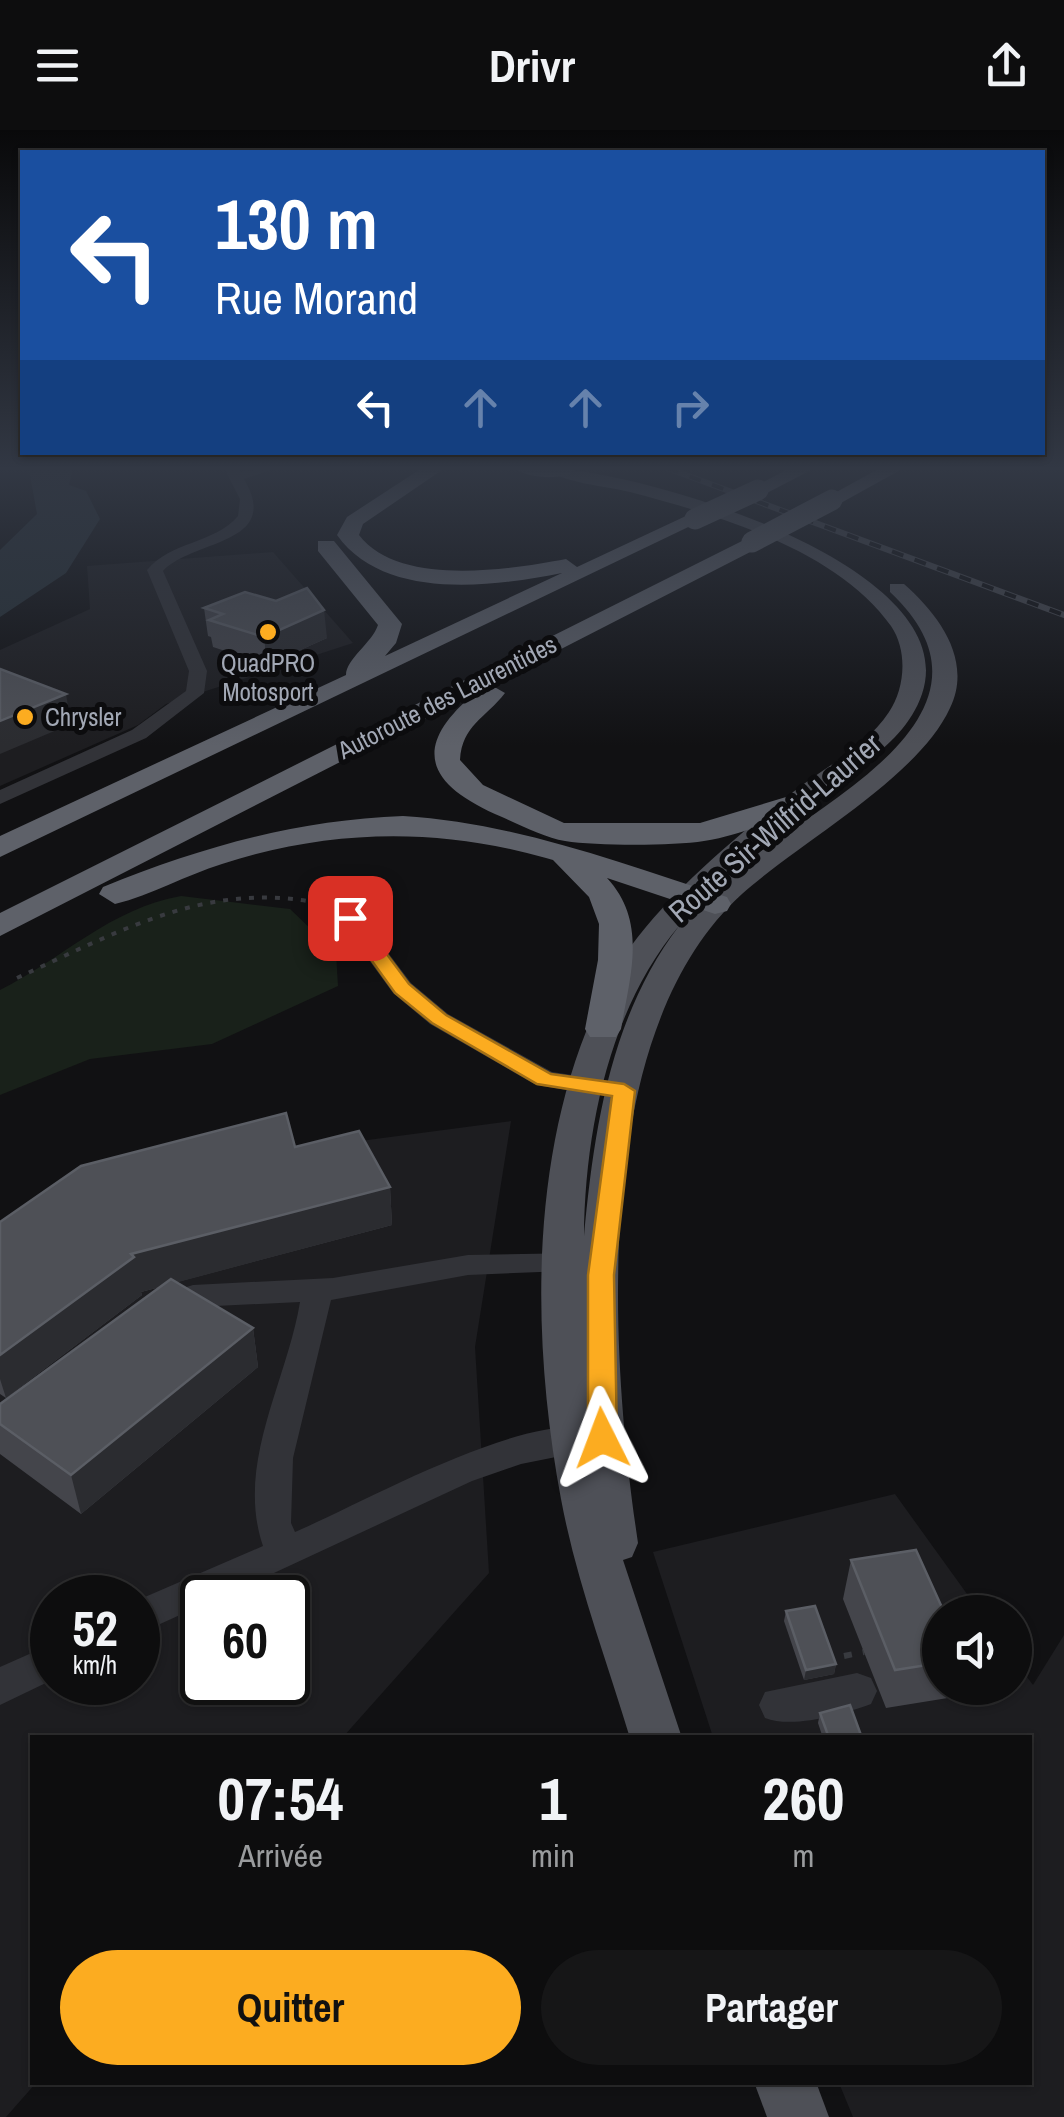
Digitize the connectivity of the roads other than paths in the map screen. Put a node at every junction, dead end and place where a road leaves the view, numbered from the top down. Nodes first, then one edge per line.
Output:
1 (164, 561) edge
2 (338, 561) edge
3 (381, 561) edge
4 (585, 561) edge
5 (607, 561) edge
6 (715, 561) edge
7 (821, 561) edge
8 (854, 561) edge
9 (572, 634) junction
10 (340, 687) junction
11 (0, 798) edge
12 (796, 803) junction
13 (562, 843) junction
14 (0, 848) edge
15 (710, 894) junction
16 (350, 918) road end
17 (0, 926) edge
18 (0, 939) edge
19 (603, 1029) junction
20 (605, 1089) junction
21 (583, 1263) junction
22 (317, 1290) junction
23 (143, 1320) edge
24 (588, 1439) junction
25 (283, 1551) junction
26 (160, 1608) edge
27 (855, 1667) dead end
28 (30, 1672) edge
29 (0, 1687) edge
30 (780, 1704) dead end
31 (650, 1719) edge
32 (786, 2085) edge
33 (798, 2117) edge

1 - 11 street
2 - 10 highway
3 - 4 highway
5 - 10 highway, Autoroute des Laurentides
6 - 9 highway, Autoroute des Laurentides, bridge
7 - 12 main road, Route Sir-Wilfrid-Laurier
8 - 15 main road, Route Sir-Wilfrid-Laurier
9 - 13 highway
9 - 17 highway, Autoroute des Laurentides
10 - 14 highway, Autoroute des Laurentides
12 - 13 highway
12 - 15 main road, Route Sir-Wilfrid-Laurier
13 - 15 highway
13 - 18 highway
13 - 19 highway
15 - 19 main road, Route Sir-Wilfrid-Laurier
15 - 20 main road, Route Sir-Wilfrid-Laurier
16 - 20 street
19 - 20 main road, Route Sir-Wilfrid-Laurier
20 - 21 main road, Route Sir-Wilfrid-Laurier
21 - 22 street
21 - 24 main road, Route Sir-Wilfrid-Laurier
22 - 23 street
22 - 25 street
24 - 25 street
24 - 31 main road, Route Sir-Wilfrid-Laurier
25 - 26 street
27 - 30 street
28 - 29 street
32 - 33 main road

